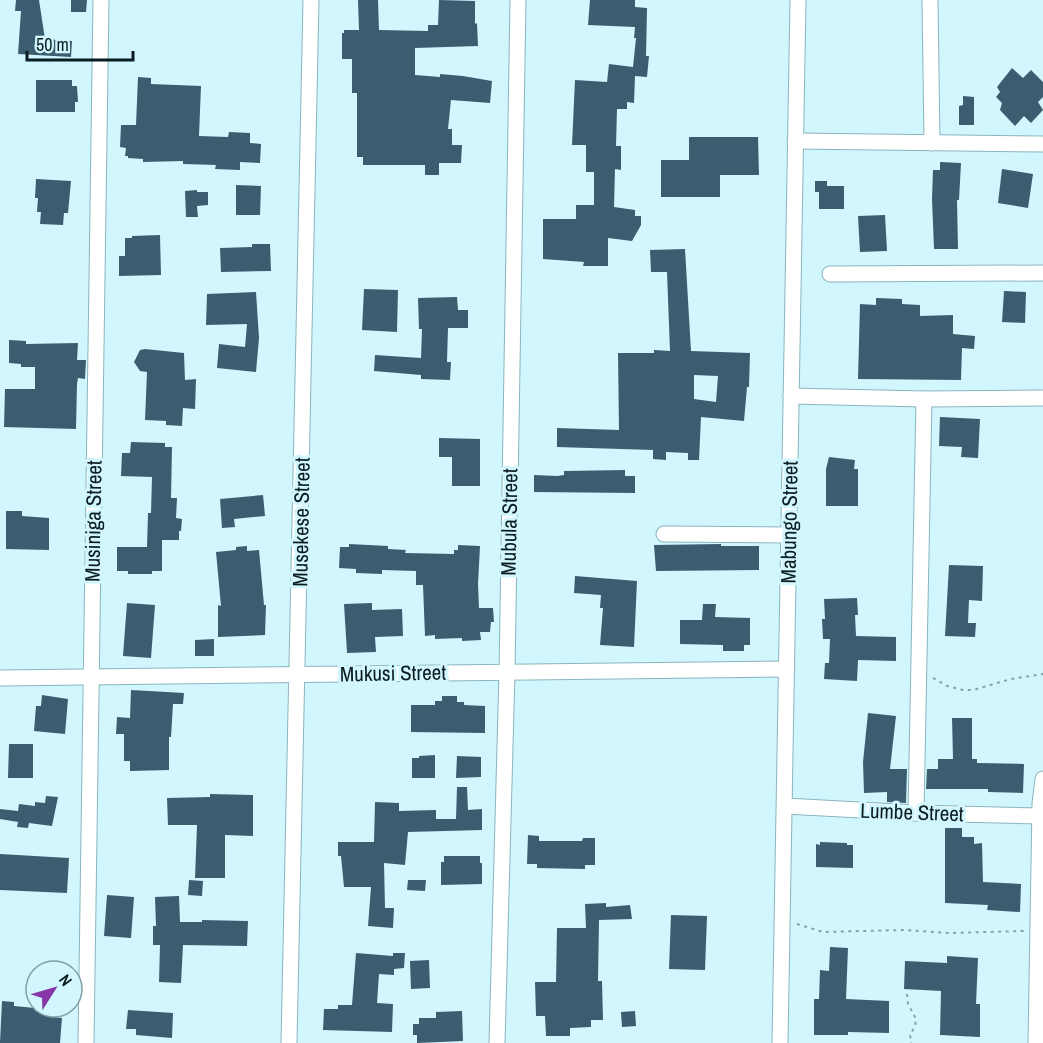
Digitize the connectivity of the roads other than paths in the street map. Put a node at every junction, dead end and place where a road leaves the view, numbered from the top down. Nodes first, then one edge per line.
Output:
1 (101, 0) edge
2 (311, 0) edge
3 (518, 0) edge
4 (798, 0) edge
5 (930, 0) edge
6 (795, 141) junction
7 (932, 143) junction
8 (1043, 144) edge
9 (1043, 273) edge
10 (830, 274) dead end
11 (791, 396) junction
12 (924, 399) junction
13 (1043, 399) edge
14 (664, 534) dead end
15 (789, 535) junction
16 (787, 669) junction
17 (507, 672) junction
18 (298, 675) junction
19 (91, 677) junction
20 (0, 678) edge
21 (1043, 779) edge
22 (785, 806) junction
23 (1041, 808) edge
24 (916, 813) junction
25 (86, 1043) edge
26 (289, 1043) edge
27 (497, 1043) edge
28 (780, 1043) edge
29 (1036, 1043) edge

1 - 19 street, Musiniga Street
2 - 18 street, Musekese Street
3 - 17 street, Mubula Street
4 - 6 street, Mabungo Street
5 - 7 street
6 - 7 street
6 - 11 street, Mabungo Street
7 - 8 street
9 - 10 street
11 - 12 street
11 - 15 street, Mabungo Street
12 - 13 street
12 - 24 street
14 - 15 street
15 - 16 street, Mabungo Street
16 - 17 street, Mukusi Street
16 - 22 street, Mabungo Street
17 - 18 street, Mukusi Street
17 - 27 street, Mubula Street
18 - 19 street, Mukusi Street
18 - 26 street, Musekese Street
19 - 20 street, Mukusi Street
19 - 25 street, Musiniga Street
21 - 23 street
22 - 24 street, Lumbe Street
22 - 28 street, Mabungo Street
23 - 24 street, Lumbe Street
23 - 29 street

